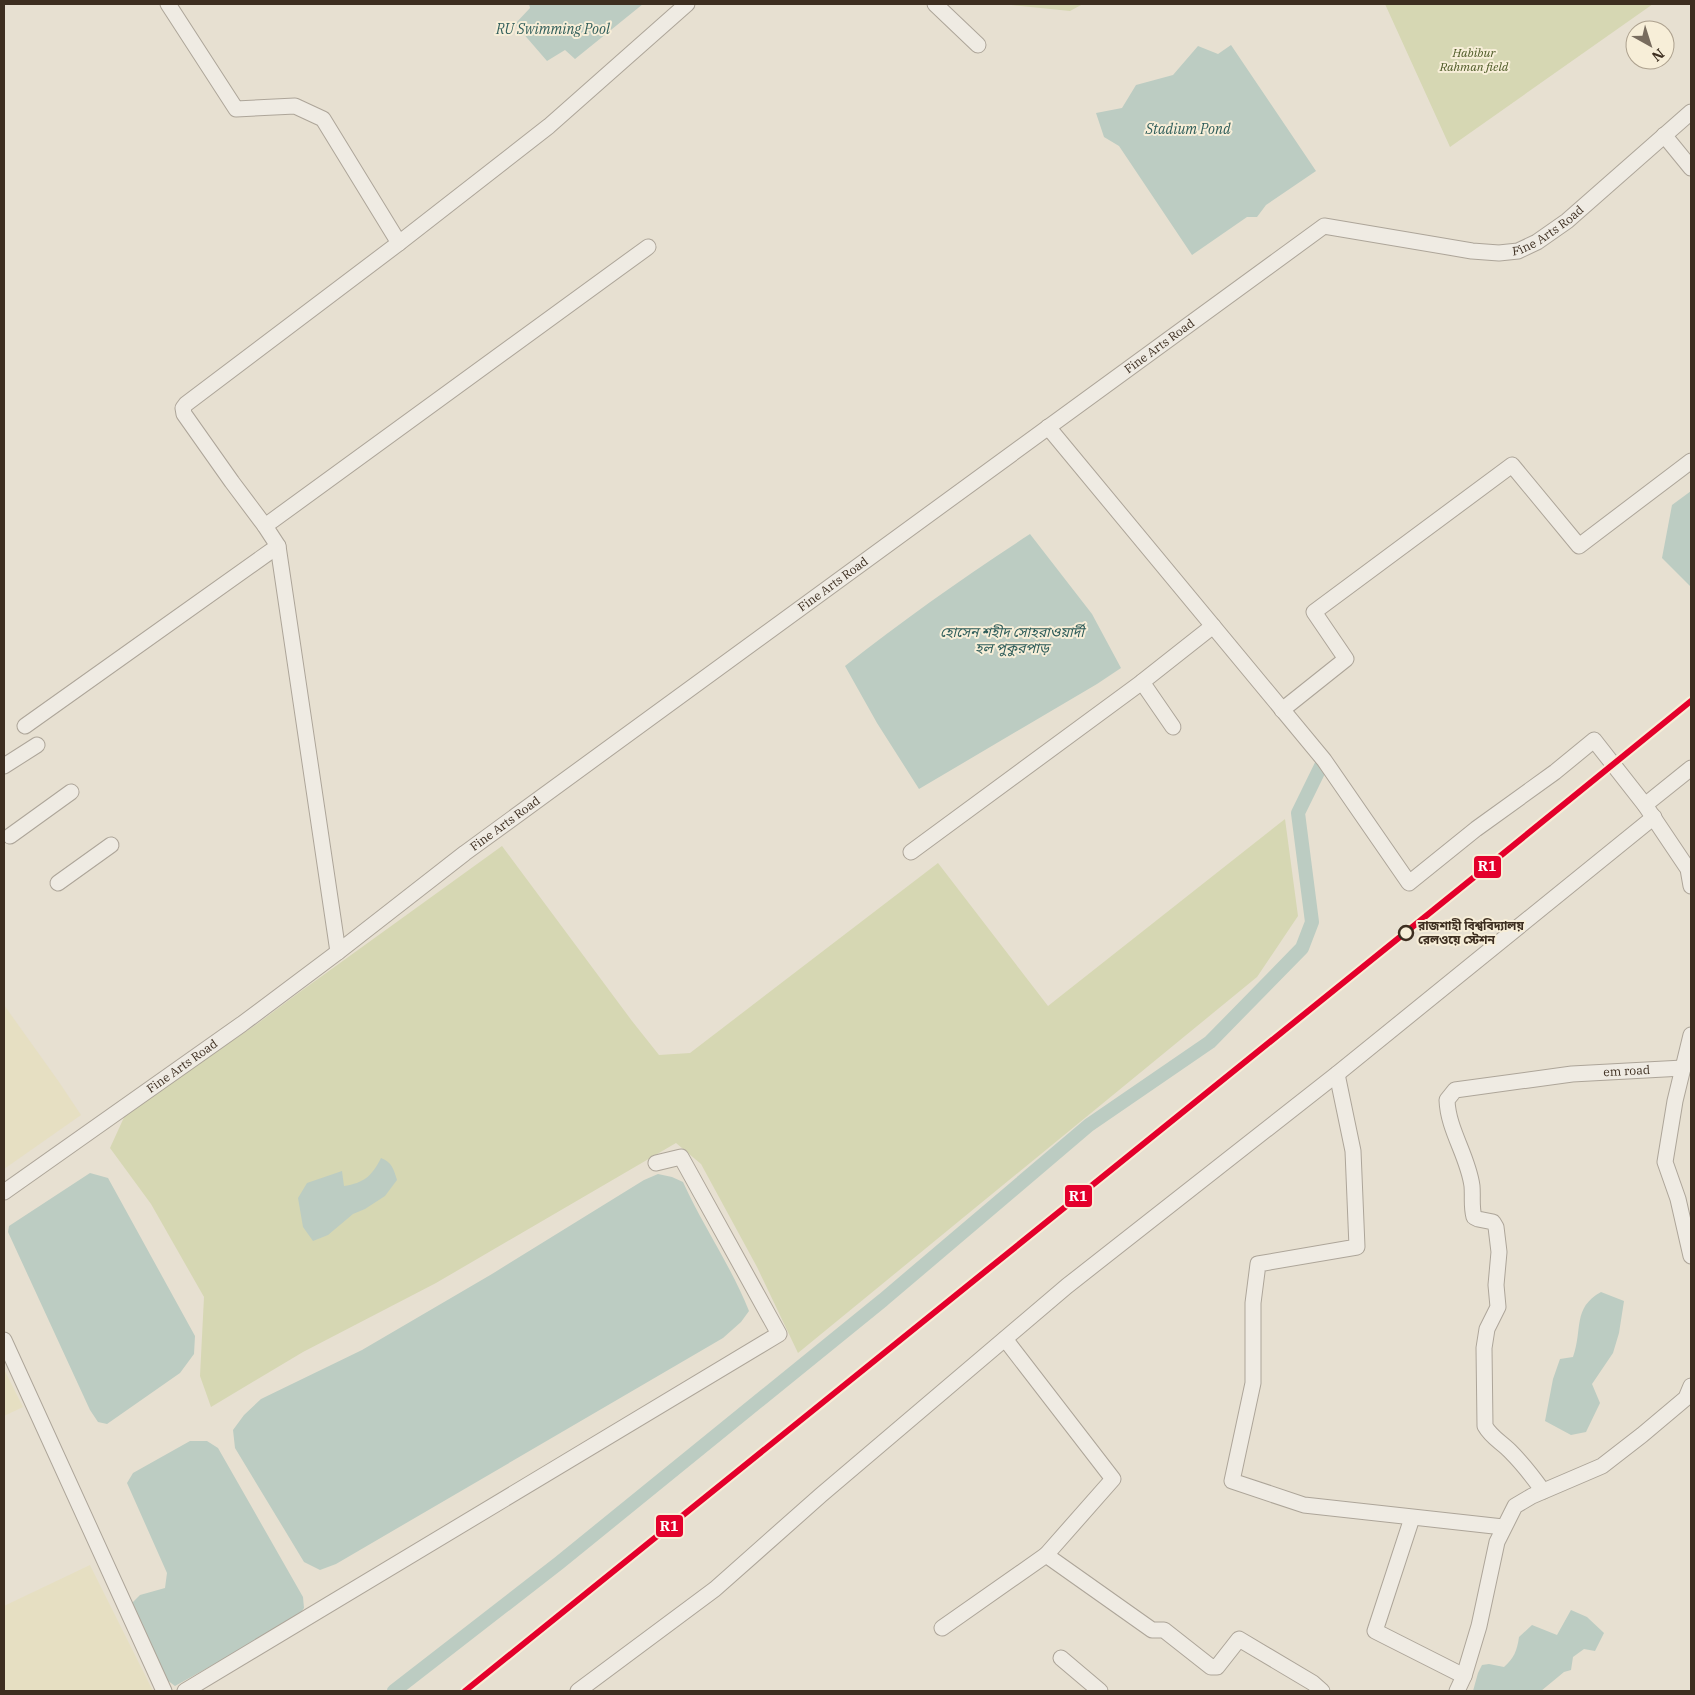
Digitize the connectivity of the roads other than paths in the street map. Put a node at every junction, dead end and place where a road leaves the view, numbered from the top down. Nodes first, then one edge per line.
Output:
1 (168, 4) edge
2 (687, 4) edge
3 (935, 4) edge
4 (978, 45) dead end
5 (1691, 112) edge
6 (1664, 135) junction
7 (1691, 168) edge
8 (399, 243) junction
9 (648, 247) dead end
10 (1048, 427) junction
11 (1691, 461) edge
12 (265, 526) junction
13 (278, 546) junction
14 (1213, 626) junction
15 (1142, 682) junction
16 (1282, 710) junction
17 (25, 726) dead end
18 (1173, 727) dead end
19 (37, 745) dead end
20 (4, 766) edge
21 (1691, 768) edge
22 (71, 792) dead end
23 (1645, 804) junction
24 (1654, 818) junction
25 (10, 836) dead end
26 (111, 845) dead end
27 (911, 852) dead end
28 (58, 883) dead end
29 (1691, 886) edge
30 (338, 952) junction
31 (1691, 1035) edge
32 (1683, 1068) junction
33 (1337, 1074) junction
34 (656, 1162) dead end
35 (4, 1192) edge
36 (1691, 1255) edge
37 (1005, 1339) junction
38 (4, 1340) edge
39 (1689, 1395) edge
40 (1543, 1491) junction
41 (1412, 1518) junction
42 (1503, 1527) junction
43 (1046, 1556) junction
44 (942, 1628) dead end
45 (1061, 1658) dead end
46 (1464, 1676) junction
47 (164, 1691) edge
48 (185, 1691) edge
49 (578, 1691) edge
50 (1100, 1691) edge
51 (1322, 1691) edge
52 (1457, 1691) edge

1 - 8 street
2 - 8 street
3 - 4 street
5 - 6 street, Fine Arts Road
6 - 7 street
6 - 10 street, Fine Arts Road
8 - 12 street
9 - 12 street
10 - 14 street
10 - 30 street, Fine Arts Road
11 - 16 street
12 - 13 street
13 - 17 street
13 - 30 street
14 - 15 street
14 - 16 street
15 - 18 street
15 - 27 street
16 - 23 street
19 - 20 street
21 - 23 street
22 - 25 street
23 - 24 street
24 - 29 street
24 - 33 street
26 - 28 street
30 - 35 street, Fine Arts Road
31 - 32 street
32 - 36 street
32 - 40 street, em road
33 - 37 street
33 - 41 street
34 - 48 street
37 - 43 street
37 - 49 street
38 - 47 street
39 - 40 street
40 - 42 street
41 - 42 street
41 - 46 street
42 - 46 street
43 - 44 street
43 - 51 street
45 - 50 street
46 - 52 street

